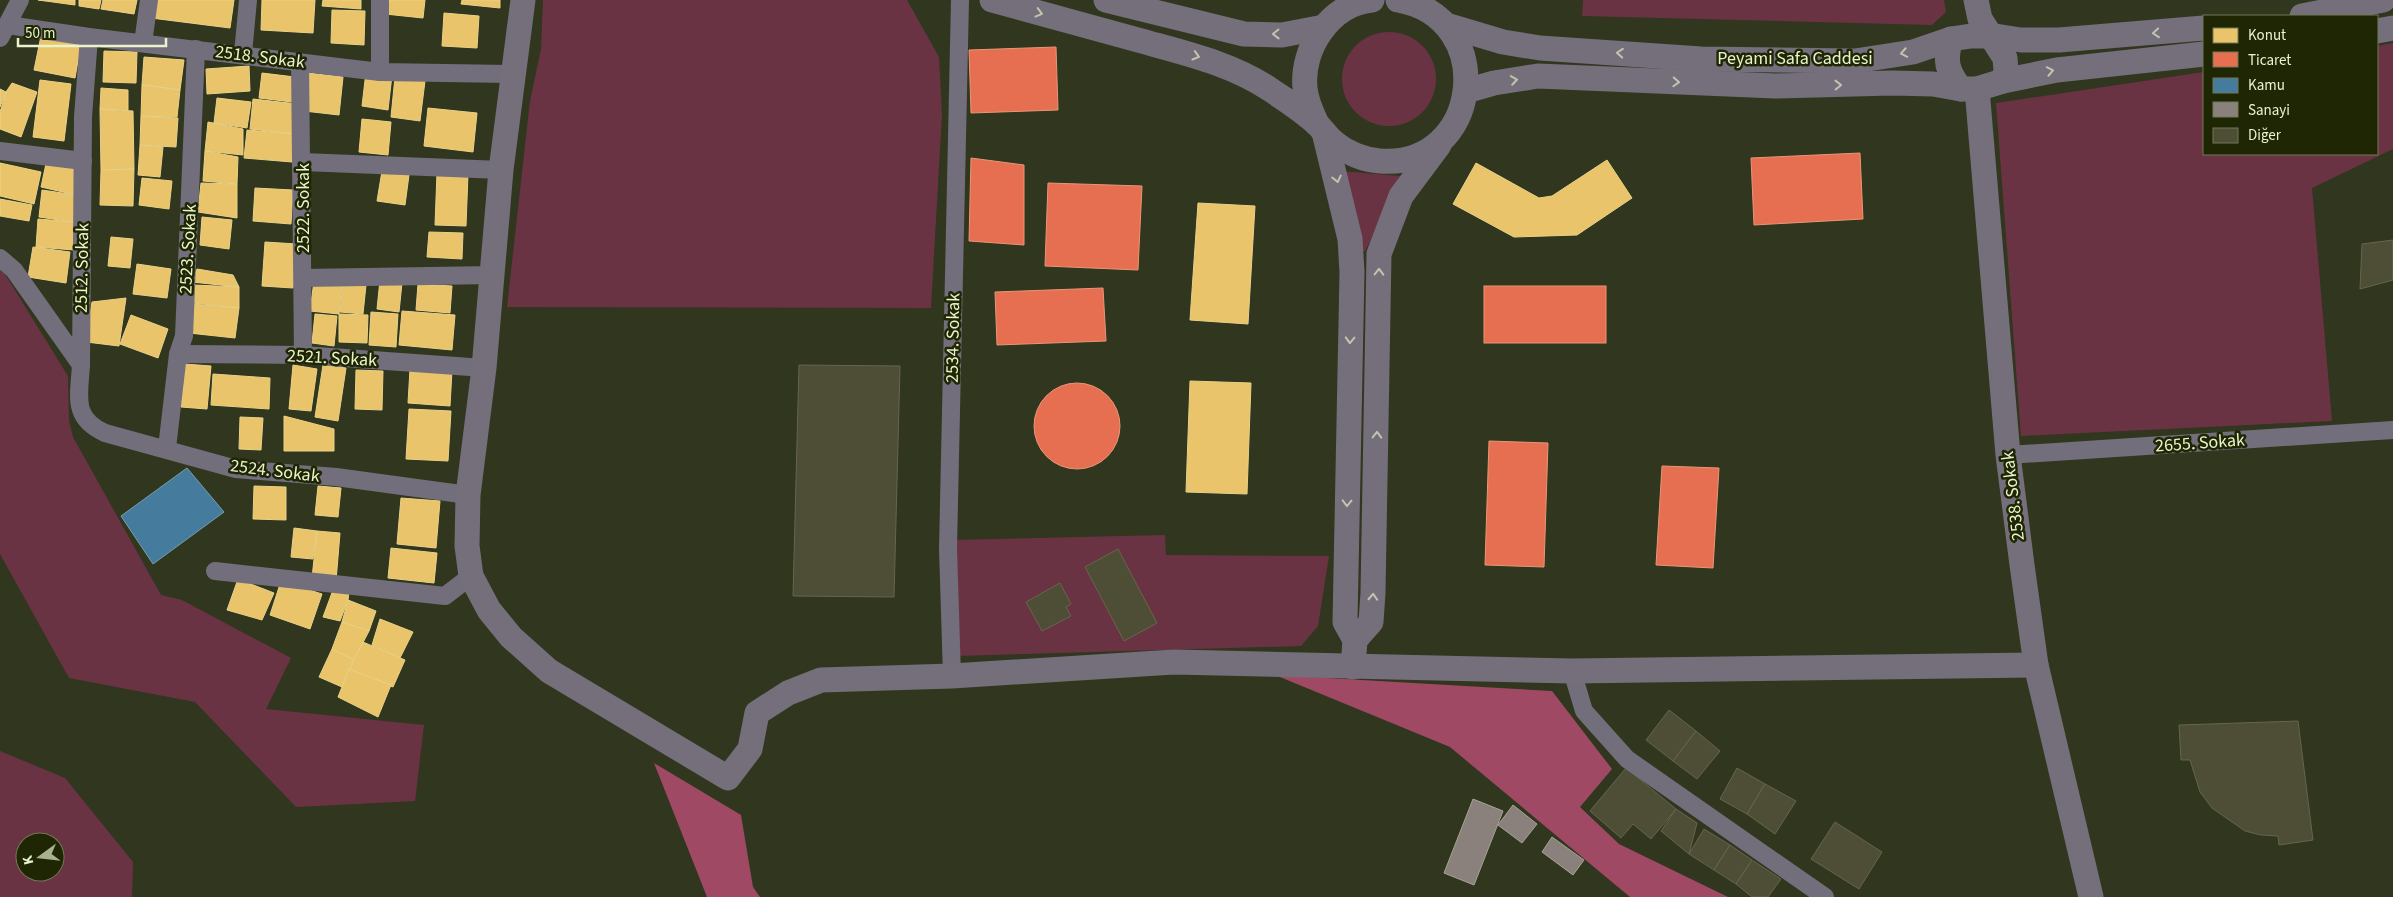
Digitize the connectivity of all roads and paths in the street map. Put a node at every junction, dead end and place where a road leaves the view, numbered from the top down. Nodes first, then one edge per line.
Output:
1 (20, 0) edge
2 (149, 0) edge
3 (248, 0) edge
4 (380, 0) edge
5 (523, 0) edge
6 (960, 0) edge
7 (992, 0) edge
8 (1106, 0) edge
9 (1372, 0) edge
10 (1398, 0) edge
11 (1963, 0) edge
12 (1976, 0) edge
13 (2383, 0) edge
14 (1348, 4) edge
15 (1434, 13) edge
16 (2307, 15) edge
17 (1324, 28) junction
18 (2203, 28) edge
19 (2393, 28) edge
20 (2378, 31) edge
21 (4, 32) edge
22 (89, 36) junction
23 (1988, 36) junction
24 (1956, 38) junction
25 (142, 42) junction
26 (196, 49) junction
27 (243, 54) junction
28 (2203, 54) edge
29 (300, 62) junction
30 (380, 72) junction
31 (513, 74) junction
32 (2003, 81) junction
33 (1969, 89) junction
34 (1466, 90) junction
35 (1321, 128) junction
36 (1446, 135) junction
37 (0, 150) edge
38 (83, 161) junction
39 (303, 162) junction
40 (501, 170) junction
41 (0, 258) edge
42 (492, 275) junction
43 (303, 278) junction
44 (178, 354) junction
45 (303, 355) junction
46 (81, 365) junction
47 (484, 368) junction
48 (2393, 430) edge
49 (167, 448) junction
50 (2008, 455) junction
51 (468, 495) junction
52 (215, 571) dead end
53 (471, 576) junction
54 (1355, 640) junction
55 (2036, 665) junction
56 (1353, 667) junction
57 (1572, 671) junction
58 (952, 676) junction
59 (1825, 897) edge
60 (2092, 897) edge

1 - 21 street
2 - 25 street
3 - 27 street
4 - 30 street
5 - 31 street
6 - 58 street, 2534. Sokak
7 -> 35 street
17 -> 8 street
9 - 14 street
10 - 15 street, Peyami Safa Caddesi
11 - 24 street
12 - 23 street
13 - 16 street
14 - 17 street
24 -> 15 street, Peyami Safa Caddesi
15 - 34 street
17 - 35 street
18 -> 23 street, Peyami Safa Caddesi
19 - 20 street
21 - 22 street, 2518. Sokak
22 - 25 street, 2518. Sokak
22 - 38 street, 2512. Sokak
23 - 24 street, Peyami Safa Caddesi
23 - 32 street
24 - 33 street
25 - 26 street, 2518. Sokak
26 - 27 street, 2518. Sokak
26 - 44 street, 2523. Sokak
27 - 29 street, 2518. Sokak
32 -> 28 street, Peyami Safa Caddesi
29 - 30 street, 2518. Sokak
29 - 39 street, 2522. Sokak
30 - 31 street, 2518. Sokak
31 - 40 street
32 - 33 street, Peyami Safa Caddesi
34 -> 33 street, Peyami Safa Caddesi
33 - 50 street, 2538. Sokak
34 - 36 street
35 - 36 street
35 -> 54 street
54 -> 36 street
37 - 38 street
38 - 46 street, 2512. Sokak
39 - 40 street
39 - 43 street, 2522. Sokak
40 - 42 street
41 - 46 street, 2512. Sokak
42 - 43 street
42 - 47 street
43 - 45 street, 2522. Sokak
44 - 45 street, 2521. Sokak
44 - 49 street, 2523. Sokak
45 - 47 street, 2521. Sokak
46 - 49 street, 2524. Sokak
47 - 51 street
48 - 50 street, 2655. Sokak
49 - 51 street, 2524. Sokak
50 - 55 street, 2538. Sokak
51 - 53 street
52 - 53 street
53 - 58 street
54 - 56 street
55 - 57 street
55 - 60 street, 2538. Sokak
56 - 57 street
56 - 58 street
57 - 59 street

